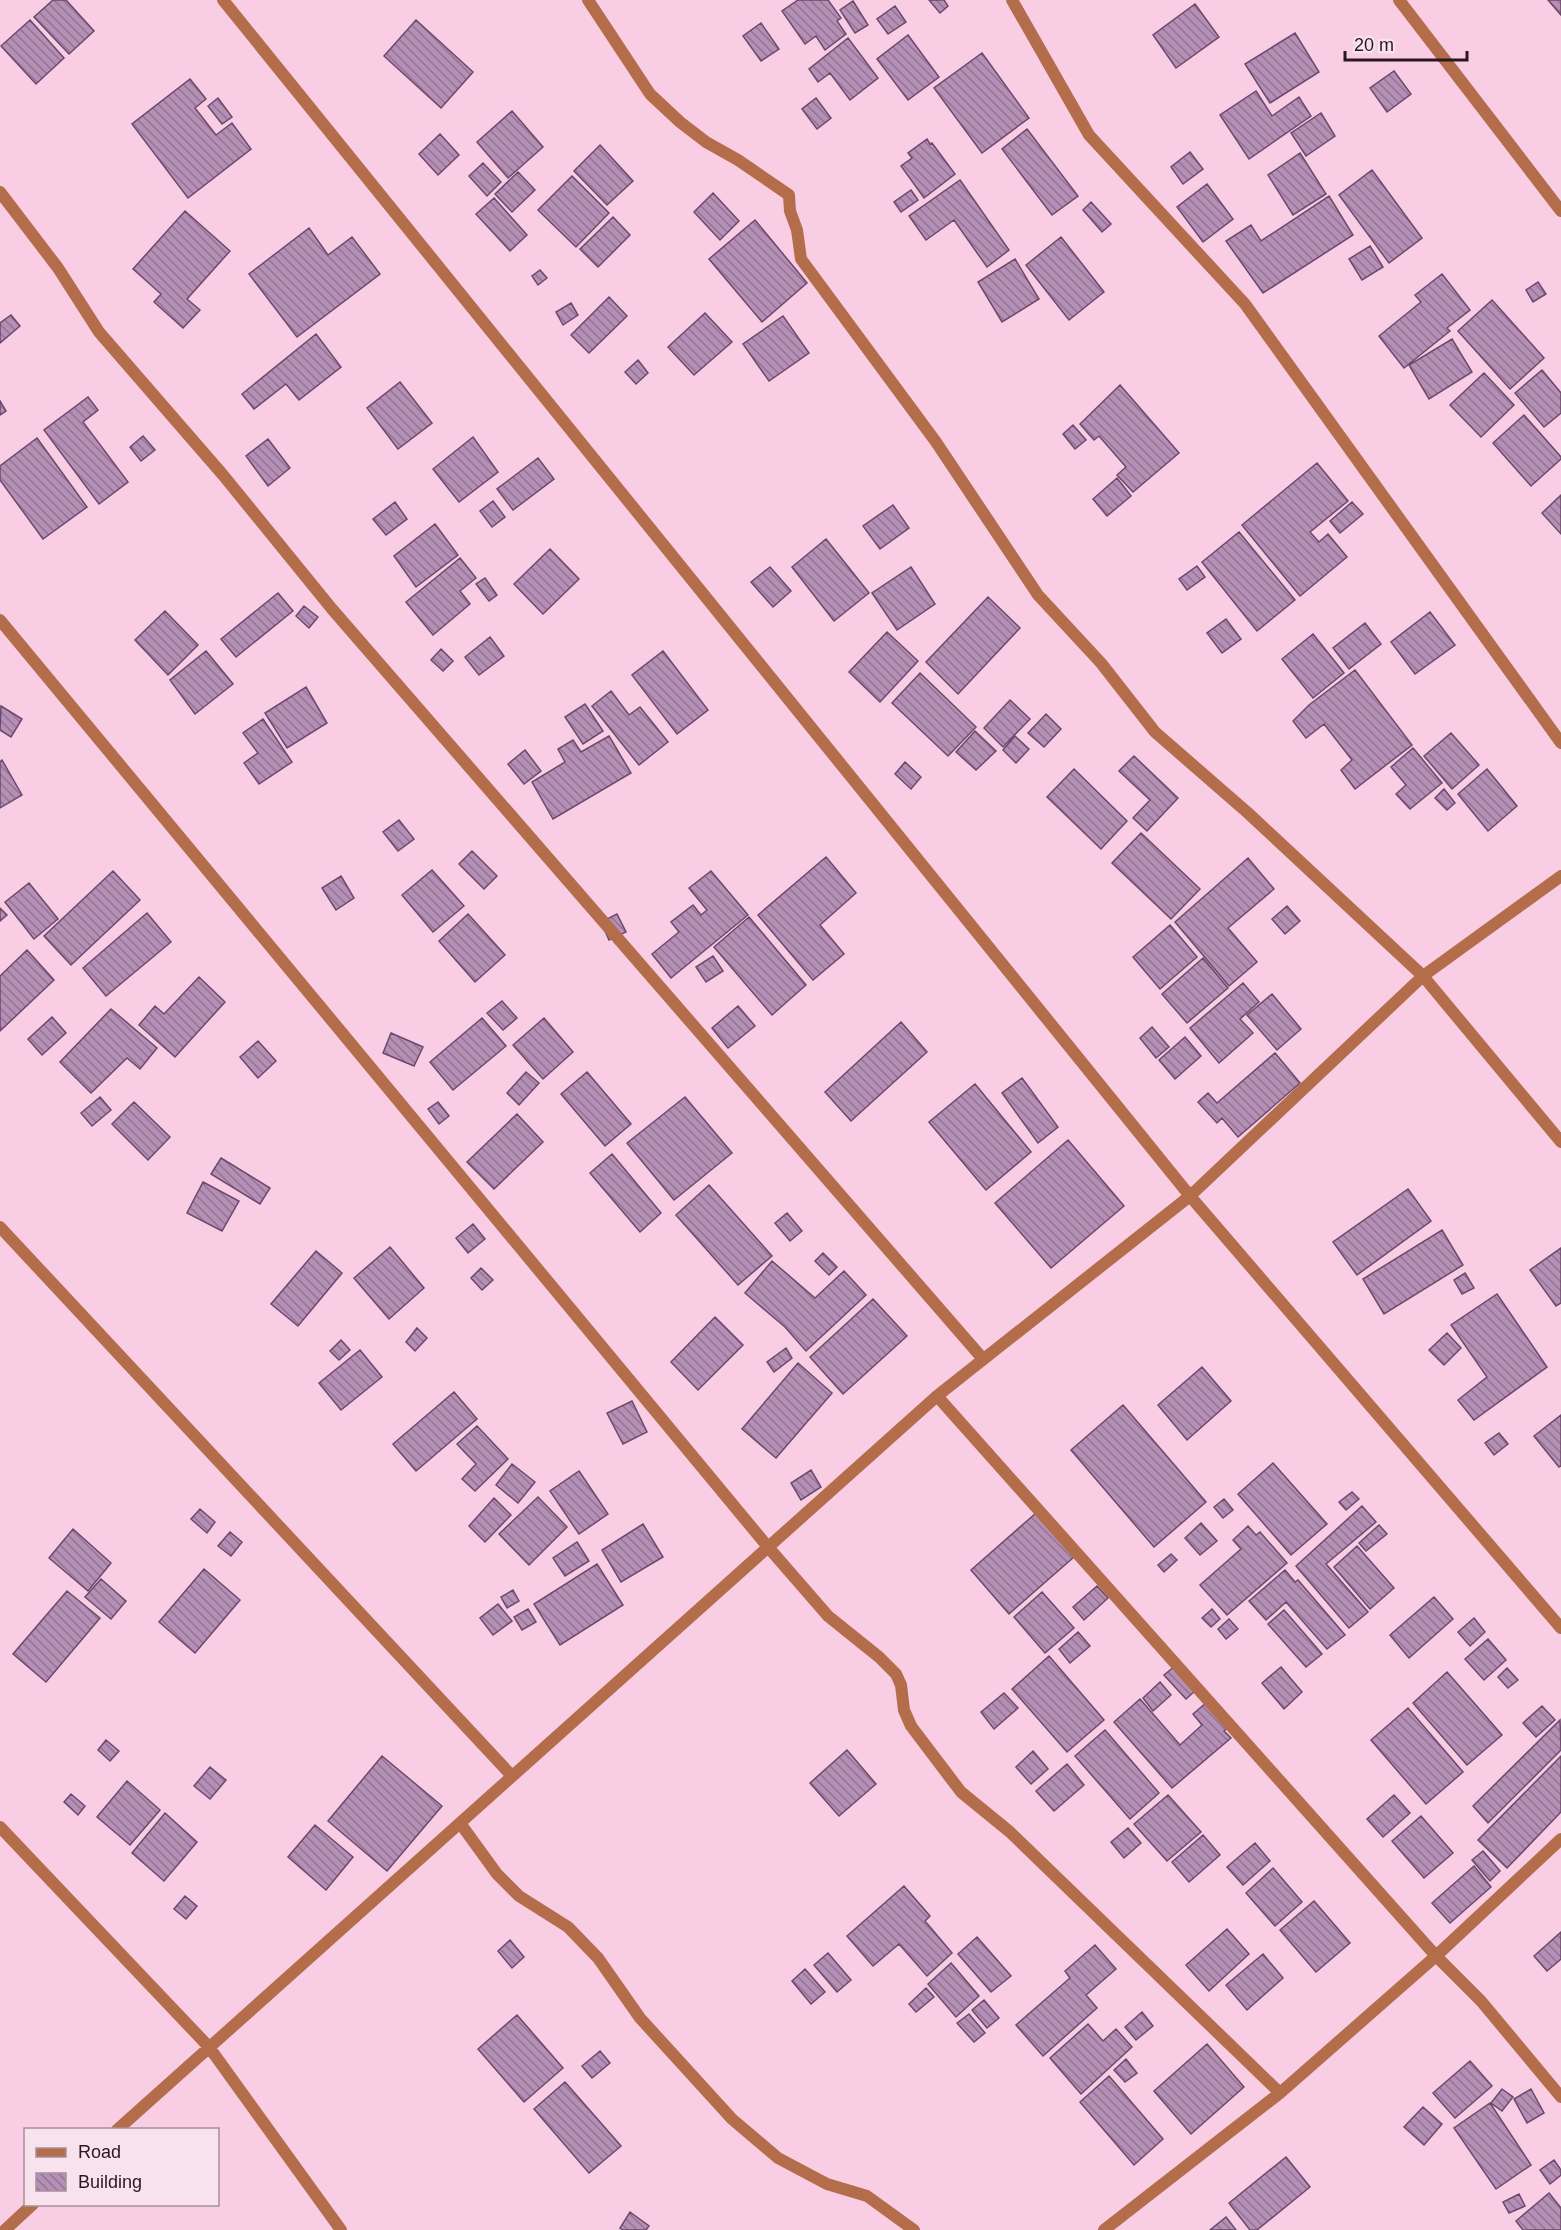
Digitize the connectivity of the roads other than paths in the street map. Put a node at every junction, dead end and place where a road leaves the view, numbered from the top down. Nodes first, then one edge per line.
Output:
1 (223, 0) edge
2 (588, 0) edge
3 (1012, 0) edge
4 (1398, 0) edge
5 (0, 192) edge
6 (1561, 211) edge
7 (0, 620) edge
8 (1561, 743) edge
9 (1561, 876) edge
10 (1423, 976) junction
11 (1561, 1142) edge
12 (1190, 1196) junction
13 (0, 1227) edge
14 (983, 1359) junction
15 (937, 1396) junction
16 (768, 1547) junction
17 (1561, 1628) edge
18 (512, 1776) junction
19 (460, 1823) junction
20 (0, 1827) edge
21 (1561, 1839) edge
22 (1436, 1956) junction
23 (209, 2047) junction
24 (1280, 2093) junction
25 (1561, 2097) edge
26 (119, 2128) edge
27 (32, 2206) edge
28 (5, 2230) edge
29 (341, 2230) edge
30 (914, 2230) edge
31 (1104, 2230) edge

1 - 12 street
2 - 10 street
3 - 8 street
4 - 6 street
5 - 14 street
7 - 16 street
9 - 10 street
10 - 11 street
10 - 12 street
12 - 14 street
12 - 17 street
13 - 18 street
14 - 15 street
15 - 16 street
15 - 22 street
16 - 18 street
16 - 24 street
18 - 19 street
19 - 23 street
19 - 30 street
20 - 23 street
21 - 22 street
22 - 24 street
22 - 25 street
23 - 26 street
23 - 29 street
24 - 31 street
27 - 28 street

